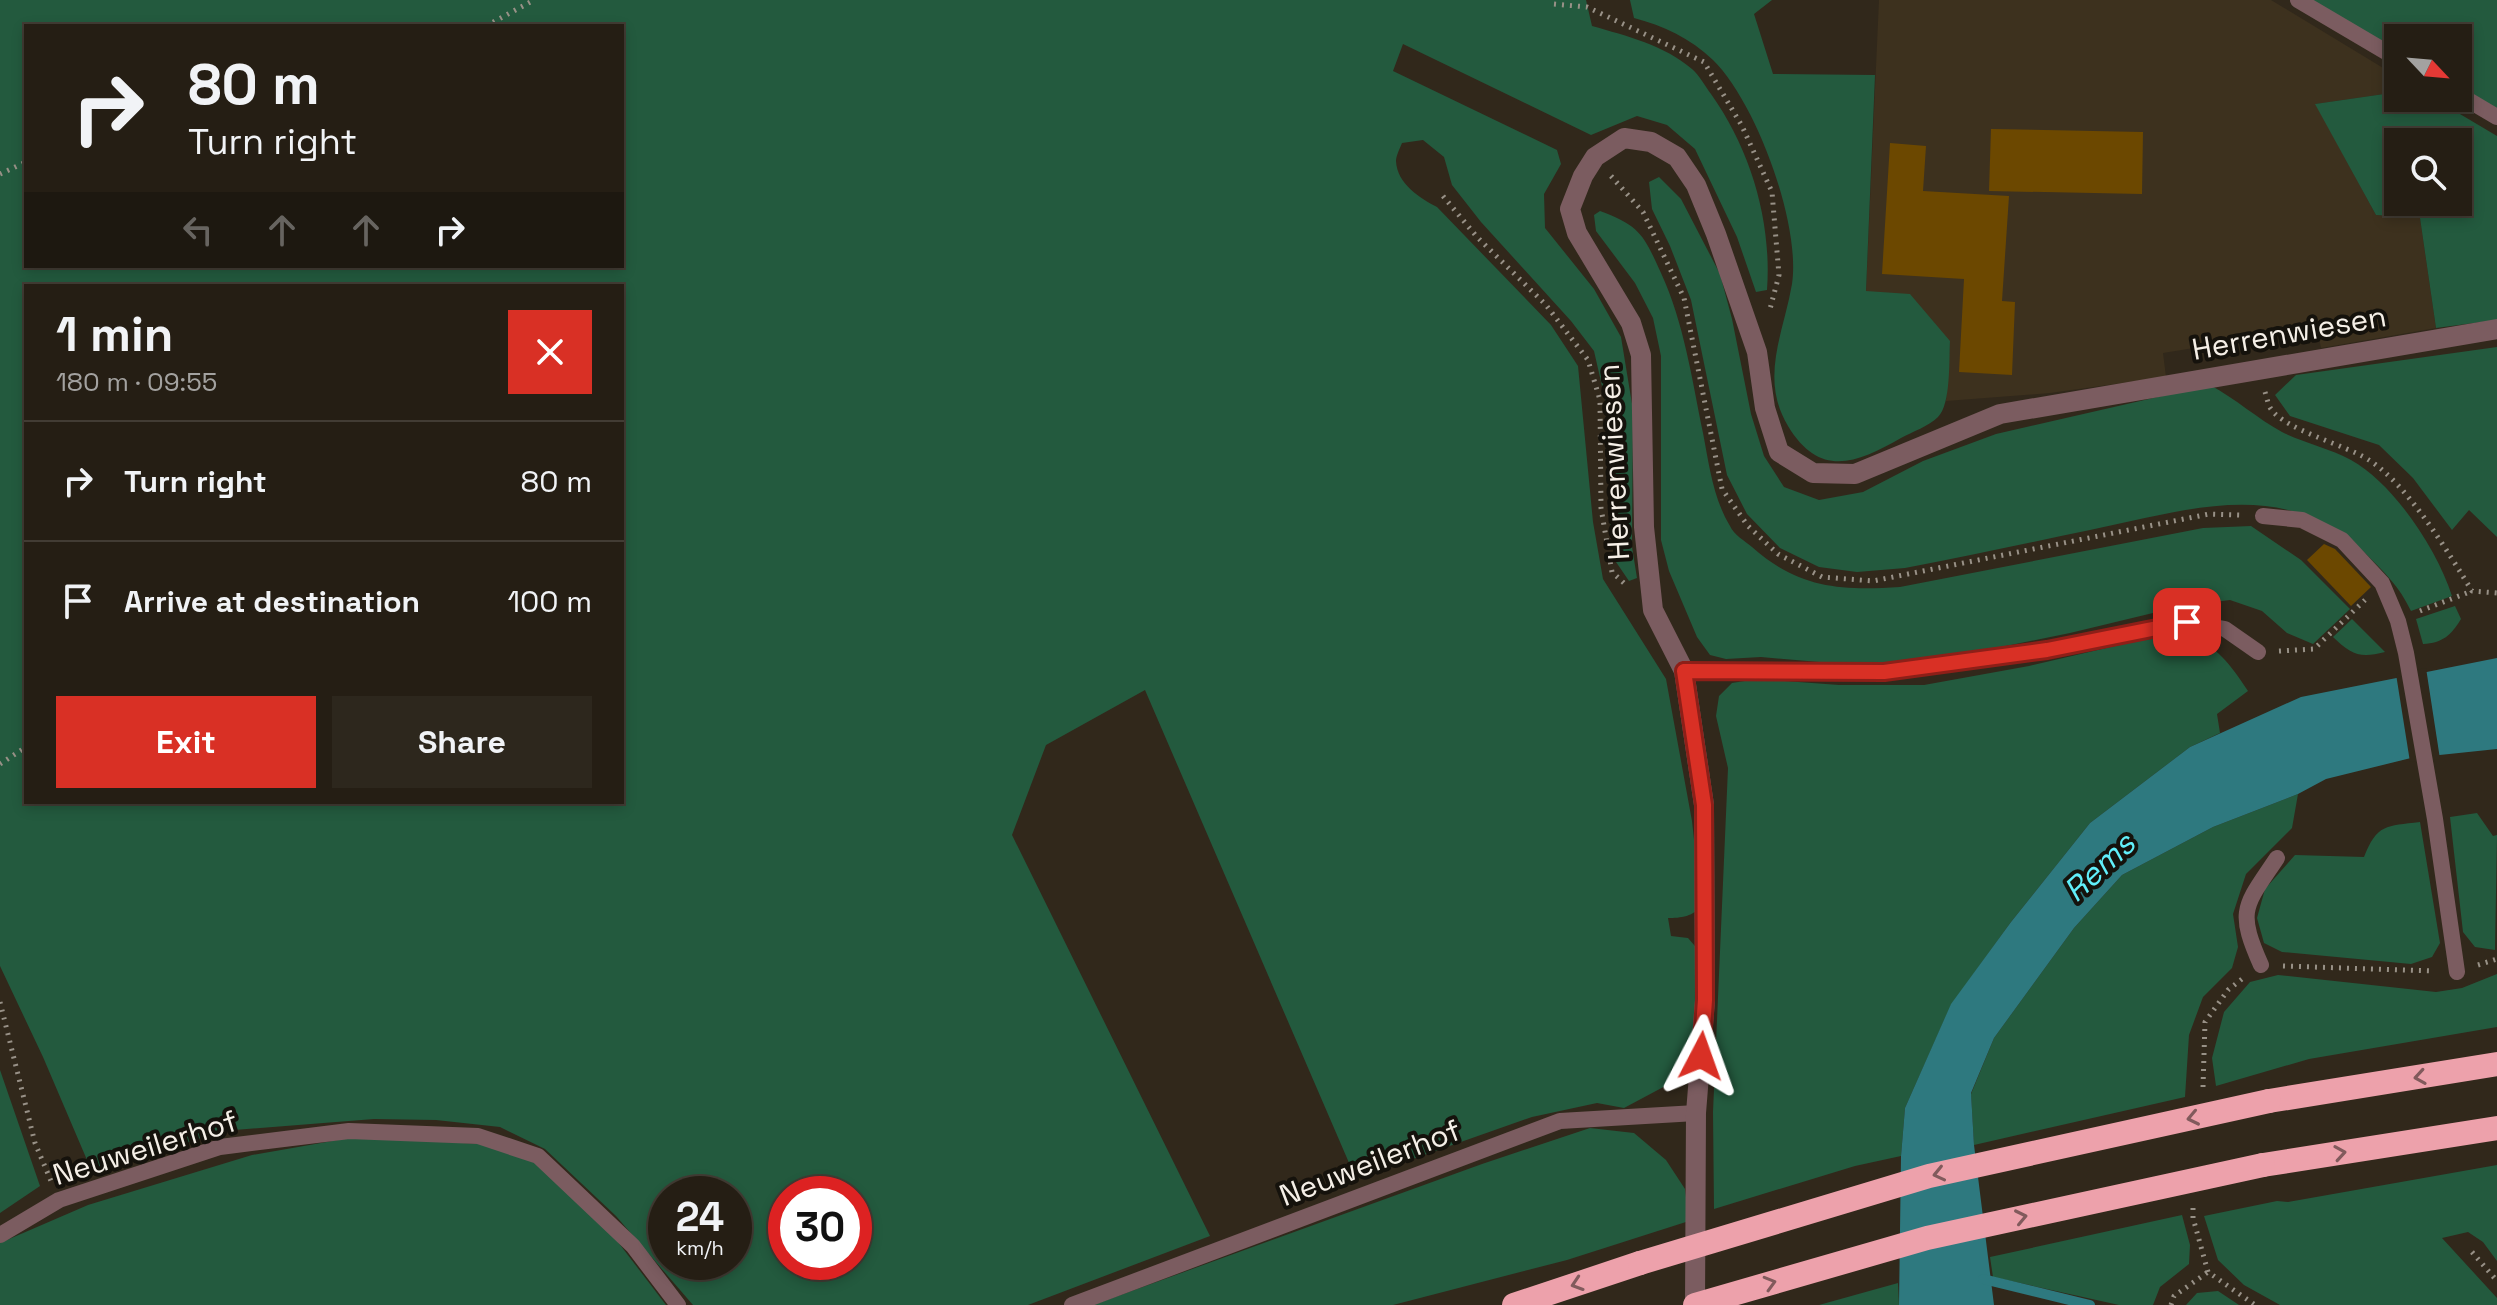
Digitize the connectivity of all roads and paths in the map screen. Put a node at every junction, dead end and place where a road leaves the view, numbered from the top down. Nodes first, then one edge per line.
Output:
1 (534, 0) edge
2 (2298, 0) edge
3 (1554, 4) dead end
4 (490, 24) edge
5 (2384, 51) edge
6 (2472, 102) edge
7 (2497, 117) edge
8 (24, 163) edge
9 (0, 174) edge
10 (1443, 196) dead end
11 (2497, 329) edge
12 (1757, 352) junction
13 (2256, 369) junction
14 (2263, 516) dead end
15 (1612, 572) dead end
16 (2382, 583) junction
17 (2472, 591) junction
18 (2497, 593) edge
19 (2398, 621) junction
20 (2258, 652) joint
21 (1684, 671) junction
22 (24, 748) edge
23 (0, 764) edge
24 (2277, 858) dead end
25 (2261, 965) dead end
26 (2457, 972) dead end
27 (0, 1002) edge
28 (2497, 1064) edge
29 (1696, 1113) junction
30 (2497, 1128) edge
31 (59, 1200) junction
32 (0, 1235) edge
33 (2472, 1252) dead end
34 (2208, 1272) dead end
35 (2497, 1281) edge
36 (678, 1305) edge
37 (1072, 1305) edge
38 (1514, 1305) edge
39 (1695, 1305) edge
40 (2171, 1305) edge

1 - 4 path
2 - 5 lane
3 - 12 path
6 - 7 lane
8 - 9 path
10 - 15 path
11 - 13 street, Herrenwiesen
12 - 13 street, Herrenwiesen
12 - 21 street, Herrenwiesen
13 - 17 path
14 - 16 lane
16 - 19 lane
16 - 20 path
17 - 18 path
17 - 19 path
19 - 26 lane
20 - 21 lane
21 - 29 street, Herrenwiesen
22 - 23 path
24 - 25 lane
27 - 31 path
28 -> 38 highway, bridge
29 - 37 lane, Neuweilerhof
29 - 39 street, Herrenwiesen
39 -> 30 highway, bridge
31 - 32 lane, Neuweilerhof
31 - 36 lane, Neuweilerhof
33 - 35 path
34 - 40 path

